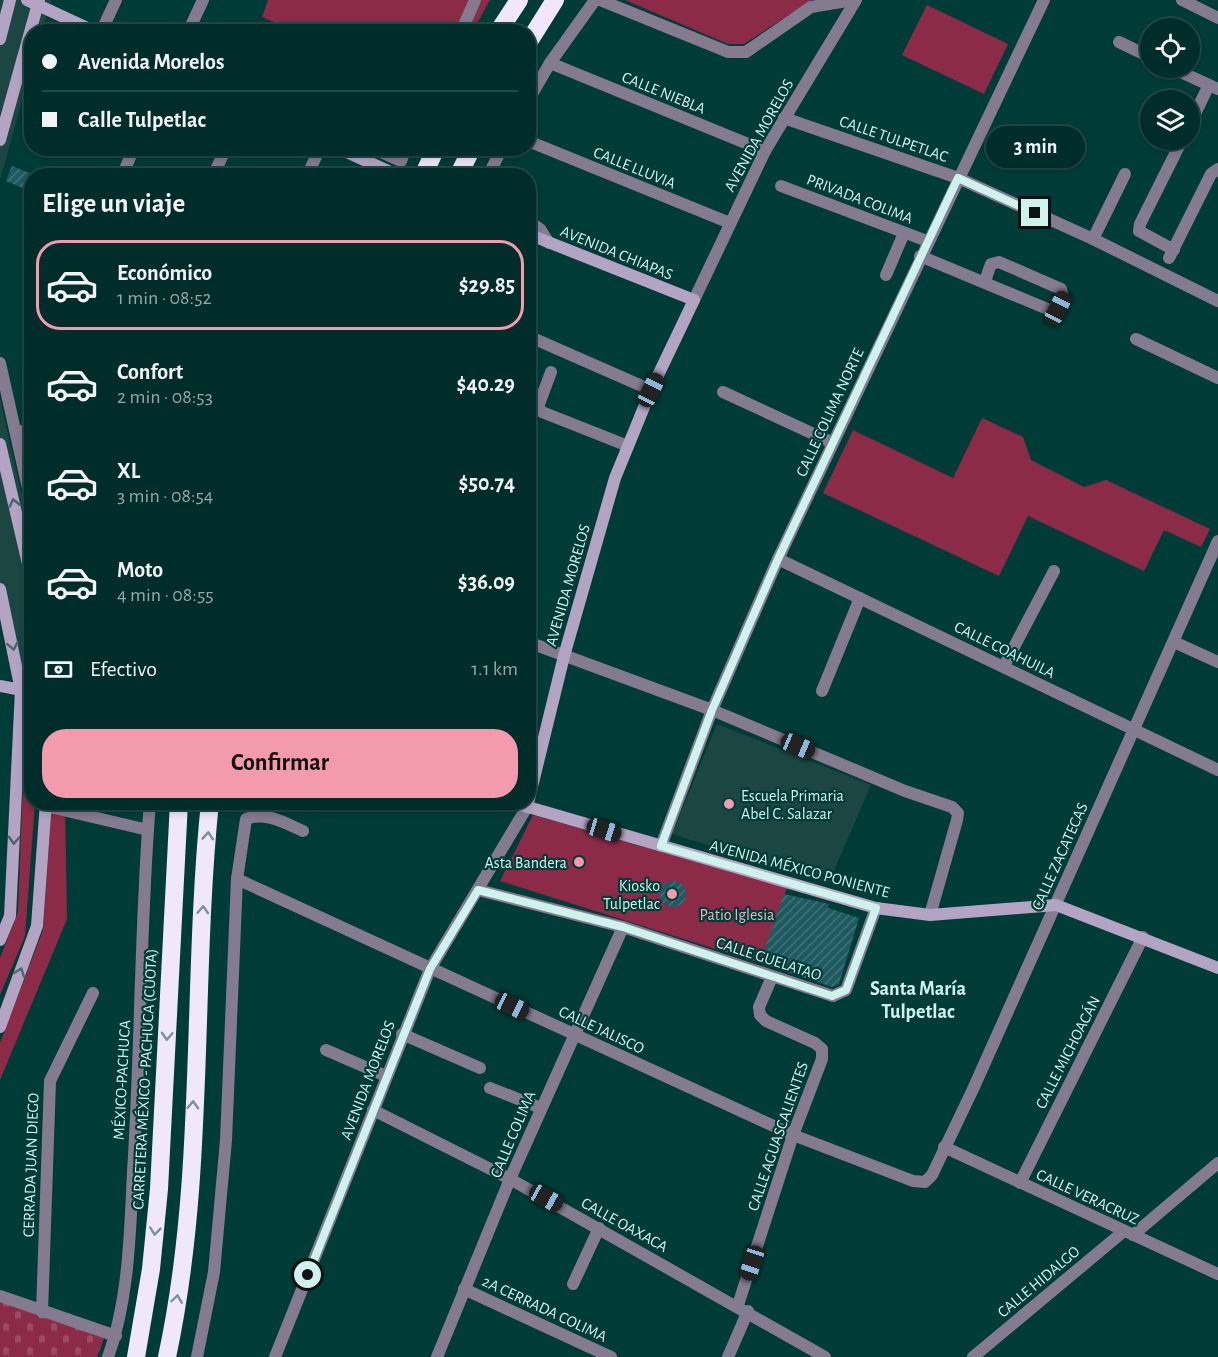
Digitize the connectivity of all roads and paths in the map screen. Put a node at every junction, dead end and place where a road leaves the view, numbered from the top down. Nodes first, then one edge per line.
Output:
1 (9, 0) edge
2 (116, 0) edge
3 (203, 0) edge
4 (475, 0) edge
5 (519, 0) edge
6 (555, 0) edge
7 (595, 0) edge
8 (600, 0) edge
9 (854, 0) edge
10 (1044, 0) edge
11 (1182, 0) edge
12 (34, 2) edge
13 (0, 14) edge
14 (1218, 18) edge
15 (29, 24) edge
16 (79, 24) edge
17 (105, 24) edge
18 (192, 24) edge
19 (464, 24) edge
20 (503, 24) edge
21 (536, 30) edge
22 (0, 39) edge
23 (1119, 42) dead end
24 (24, 43) edge
25 (1140, 52) edge
26 (550, 63) junction
27 (1194, 78) edge
28 (536, 87) edge
29 (1213, 87) edge
30 (1200, 108) edge
31 (784, 118) junction
32 (0, 140) edge
33 (536, 144) edge
34 (1177, 150) edge
35 (765, 152) junction
36 (356, 156) edge
37 (389, 156) edge
38 (402, 156) edge
39 (382, 168) edge
40 (1218, 169) edge
41 (1125, 174) dead end
42 (958, 178) junction
43 (781, 186) dead end
44 (729, 223) junction
45 (536, 226) edge
46 (904, 233) junction
47 (536, 237) edge
48 (1093, 239) junction
49 (927, 241) junction
50 (549, 243) junction
51 (920, 256) junction
52 (886, 275) dead end
53 (985, 281) junction
54 (694, 300) junction
55 (1218, 301) edge
56 (1136, 339) dead end
57 (536, 340) edge
58 (0, 363) edge
59 (551, 372) dead end
60 (1218, 378) edge
61 (651, 390) junction
62 (723, 392) dead end
63 (16, 430) junction
64 (24, 432) edge
65 (833, 443) junction
66 (0, 444) edge
67 (628, 446) junction
68 (24, 468) edge
69 (1218, 540) edge
70 (24, 547) edge
71 (778, 559) junction
72 (1054, 571) dead end
73 (0, 589) edge
74 (860, 598) junction
75 (1174, 642) junction
76 (536, 645) edge
77 (564, 656) junction
78 (1218, 662) edge
79 (1004, 666) junction
80 (24, 683) edge
81 (0, 686) edge
82 (24, 691) edge
83 (822, 691) dead end
84 (712, 710) junction
85 (24, 719) edge
86 (1133, 730) junction
87 (536, 770) edge
88 (1218, 770) edge
89 (46, 810) edge
90 (70, 810) edge
91 (149, 810) edge
92 (179, 810) edge
93 (210, 810) edge
94 (525, 810) edge
95 (536, 810) edge
96 (148, 830) junction
97 (303, 831) dead end
98 (661, 846) junction
99 (237, 879) junction
100 (478, 890) junction
101 (1056, 905) junction
102 (876, 908) junction
103 (930, 915) junction
104 (623, 927) junction
105 (1143, 937) junction
106 (0, 940) edge
107 (1218, 968) edge
108 (430, 969) junction
109 (772, 977) junction
110 (93, 993) dead end
111 (0, 1027) edge
112 (402, 1034) junction
113 (573, 1034) junction
114 (326, 1050) dead end
115 (480, 1068) dead end
116 (386, 1076) junction
117 (490, 1088) dead end
118 (541, 1108) junction
119 (373, 1110) junction
120 (793, 1135) junction
121 (944, 1147) junction
122 (1218, 1163) edge
123 (510, 1179) junction
124 (925, 1182) joint
125 (1020, 1183) junction
126 (598, 1228) junction
127 (1128, 1233) junction
128 (1218, 1274) edge
129 (573, 1284) dead end
130 (464, 1289) junction
131 (0, 1296) edge
132 (743, 1308) junction
133 (42, 1312) junction
134 (116, 1336) junction
135 (108, 1357) edge
136 (136, 1357) edge
137 (167, 1357) edge
138 (197, 1357) edge
139 (275, 1357) edge
140 (437, 1357) edge
141 (611, 1357) edge
142 (728, 1357) edge
143 (825, 1357) edge
144 (973, 1357) edge

1 - 13 street
1 - 22 street
2 - 17 street
3 - 18 street
4 - 19 street
5 - 20 highway
6 - 21 highway
7 - 26 street
8 - 9 street
9 - 31 street, AVENIDA MORELOS
10 - 42 street, CALLE COLIMA NORTE
11 - 14 street
12 - 15 street
12 - 16 street
23 - 25 street
24 - 32 street
26 - 28 street
26 - 35 street, CALLE NIEBLA
27 - 29 street
29 - 30 street
31 - 35 street, AVENIDA MORELOS
31 - 42 street, CALLE TULPETLAC
33 - 44 street, CALLE LLUVIA
34 - 40 street
35 - 44 street, AVENIDA MORELOS
36 - 39 street
37 - 38 street
41 - 48 street
42 - 48 street, CALLE TULPETLAC
42 - 49 street, CALLE COLIMA NORTE
43 - 46 street, PRIVADA COLIMA
44 - 54 street, AVENIDA MORELOS
45 - 50 street
46 - 49 street, PRIVADA COLIMA
46 - 52 street
47 - 50 street, AVENIDA CHIAPAS
48 - 55 street, CALLE TULPETLAC
49 - 51 street, CALLE COLIMA NORTE
50 - 54 street, AVENIDA CHIAPAS
51 - 53 street
51 - 65 street, CALLE COLIMA NORTE
53 - 53 street
54 - 61 street, AVENIDA MORELOS
56 - 60 street
57 - 61 street
58 - 63 street
59 - 67 street
61 - 67 street, AVENIDA MORELOS
62 - 65 street
63 - 64 street
63 - 68 street
65 - 71 street, CALLE COLIMA NORTE
70 -> 66 street
67 - 77 street, AVENIDA MORELOS
69 - 75 street, CALLE ZACATECAS
71 - 74 street, CALLE COAHUILA
71 - 84 street, CALLE COLIMA NORTE
72 - 79 street
73 -> 80 street
74 - 79 street, CALLE COAHUILA
74 - 83 street
75 - 78 street
75 - 86 street, CALLE ZACATECAS
76 - 77 street
77 - 84 street
77 - 87 street, AVENIDA MORELOS
79 - 86 street, CALLE COAHUILA
81 - 82 street
84 - 98 street, CALLE COLIMA NORTE
84 - 103 street
85 -> 106 street
86 - 88 street, CALLE COAHUILA
86 - 101 street, CALLE ZACATECAS
111 -> 89 street
90 - 96 street
91 - 96 street, MÉXICO-PACHUCA
92 -> 136 highway, CARRETERA MÉXICO - PACHUCA (CUOTA)
137 -> 93 highway
94 - 100 street, AVENIDA MORELOS
95 - 98 street, AVENIDA MÉXICO PONIENTE
96 - 134 street, MÉXICO-PACHUCA
97 - 99 street
98 - 102 street, AVENIDA MÉXICO PONIENTE
99 - 108 street, CALLE JALISCO
99 - 138 street
100 - 104 street, CALLE GUELATAO
100 - 108 street, AVENIDA MORELOS
101 - 103 street, AVENIDA MÉXICO PONIENTE
101 - 105 street, AVENIDA MÉXICO PONIENTE
101 - 121 street, CALLE ZACATECAS
102 - 103 street, AVENIDA MÉXICO PONIENTE
102 - 109 street, CALLE GUELATAO
104 - 109 street, CALLE GUELATAO
104 - 113 street, CALLE COLIMA
105 - 107 street, AVENIDA MÉXICO PONIENTE
105 - 125 street, CALLE MICHOACÁN
108 - 112 street, AVENIDA MORELOS
108 - 113 street, CALLE JALISCO
109 - 120 street, CALLE AGUASCALIENTES
110 - 133 street, CERRADA JUAN DIEGO
112 - 115 street
112 - 116 street, AVENIDA MORELOS
113 - 118 street, CALLE COLIMA
113 - 120 street, CALLE JALISCO
114 - 116 street
116 - 119 street, AVENIDA MORELOS
117 - 118 street
118 - 123 street, CALLE COLIMA
119 - 123 street, CALLE OAXACA
119 - 139 street, AVENIDA MORELOS
120 - 124 street, CALLE JALISCO
120 - 132 street, CALLE AGUASCALIENTES
121 - 124 street, CALLE ZACATECAS
121 - 125 street, CALLE VERACRUZ
122 - 127 street, CALLE HIDALGO
123 - 126 street, CALLE OAXACA
123 - 130 street, CALLE COLIMA
125 - 127 street, CALLE VERACRUZ
126 - 129 street
126 - 132 street, CALLE OAXACA
127 - 128 street, CALLE VERACRUZ
127 - 144 street, CALLE HIDALGO
130 - 140 street, CALLE COLIMA
130 - 141 street, 2A CERRADA COLIMA
131 - 133 street
132 - 142 street, CALLE AGUASCALIENTES
132 - 143 street, CALLE OAXACA
133 - 134 street
134 - 135 street, MÉXICO-PACHUCA

